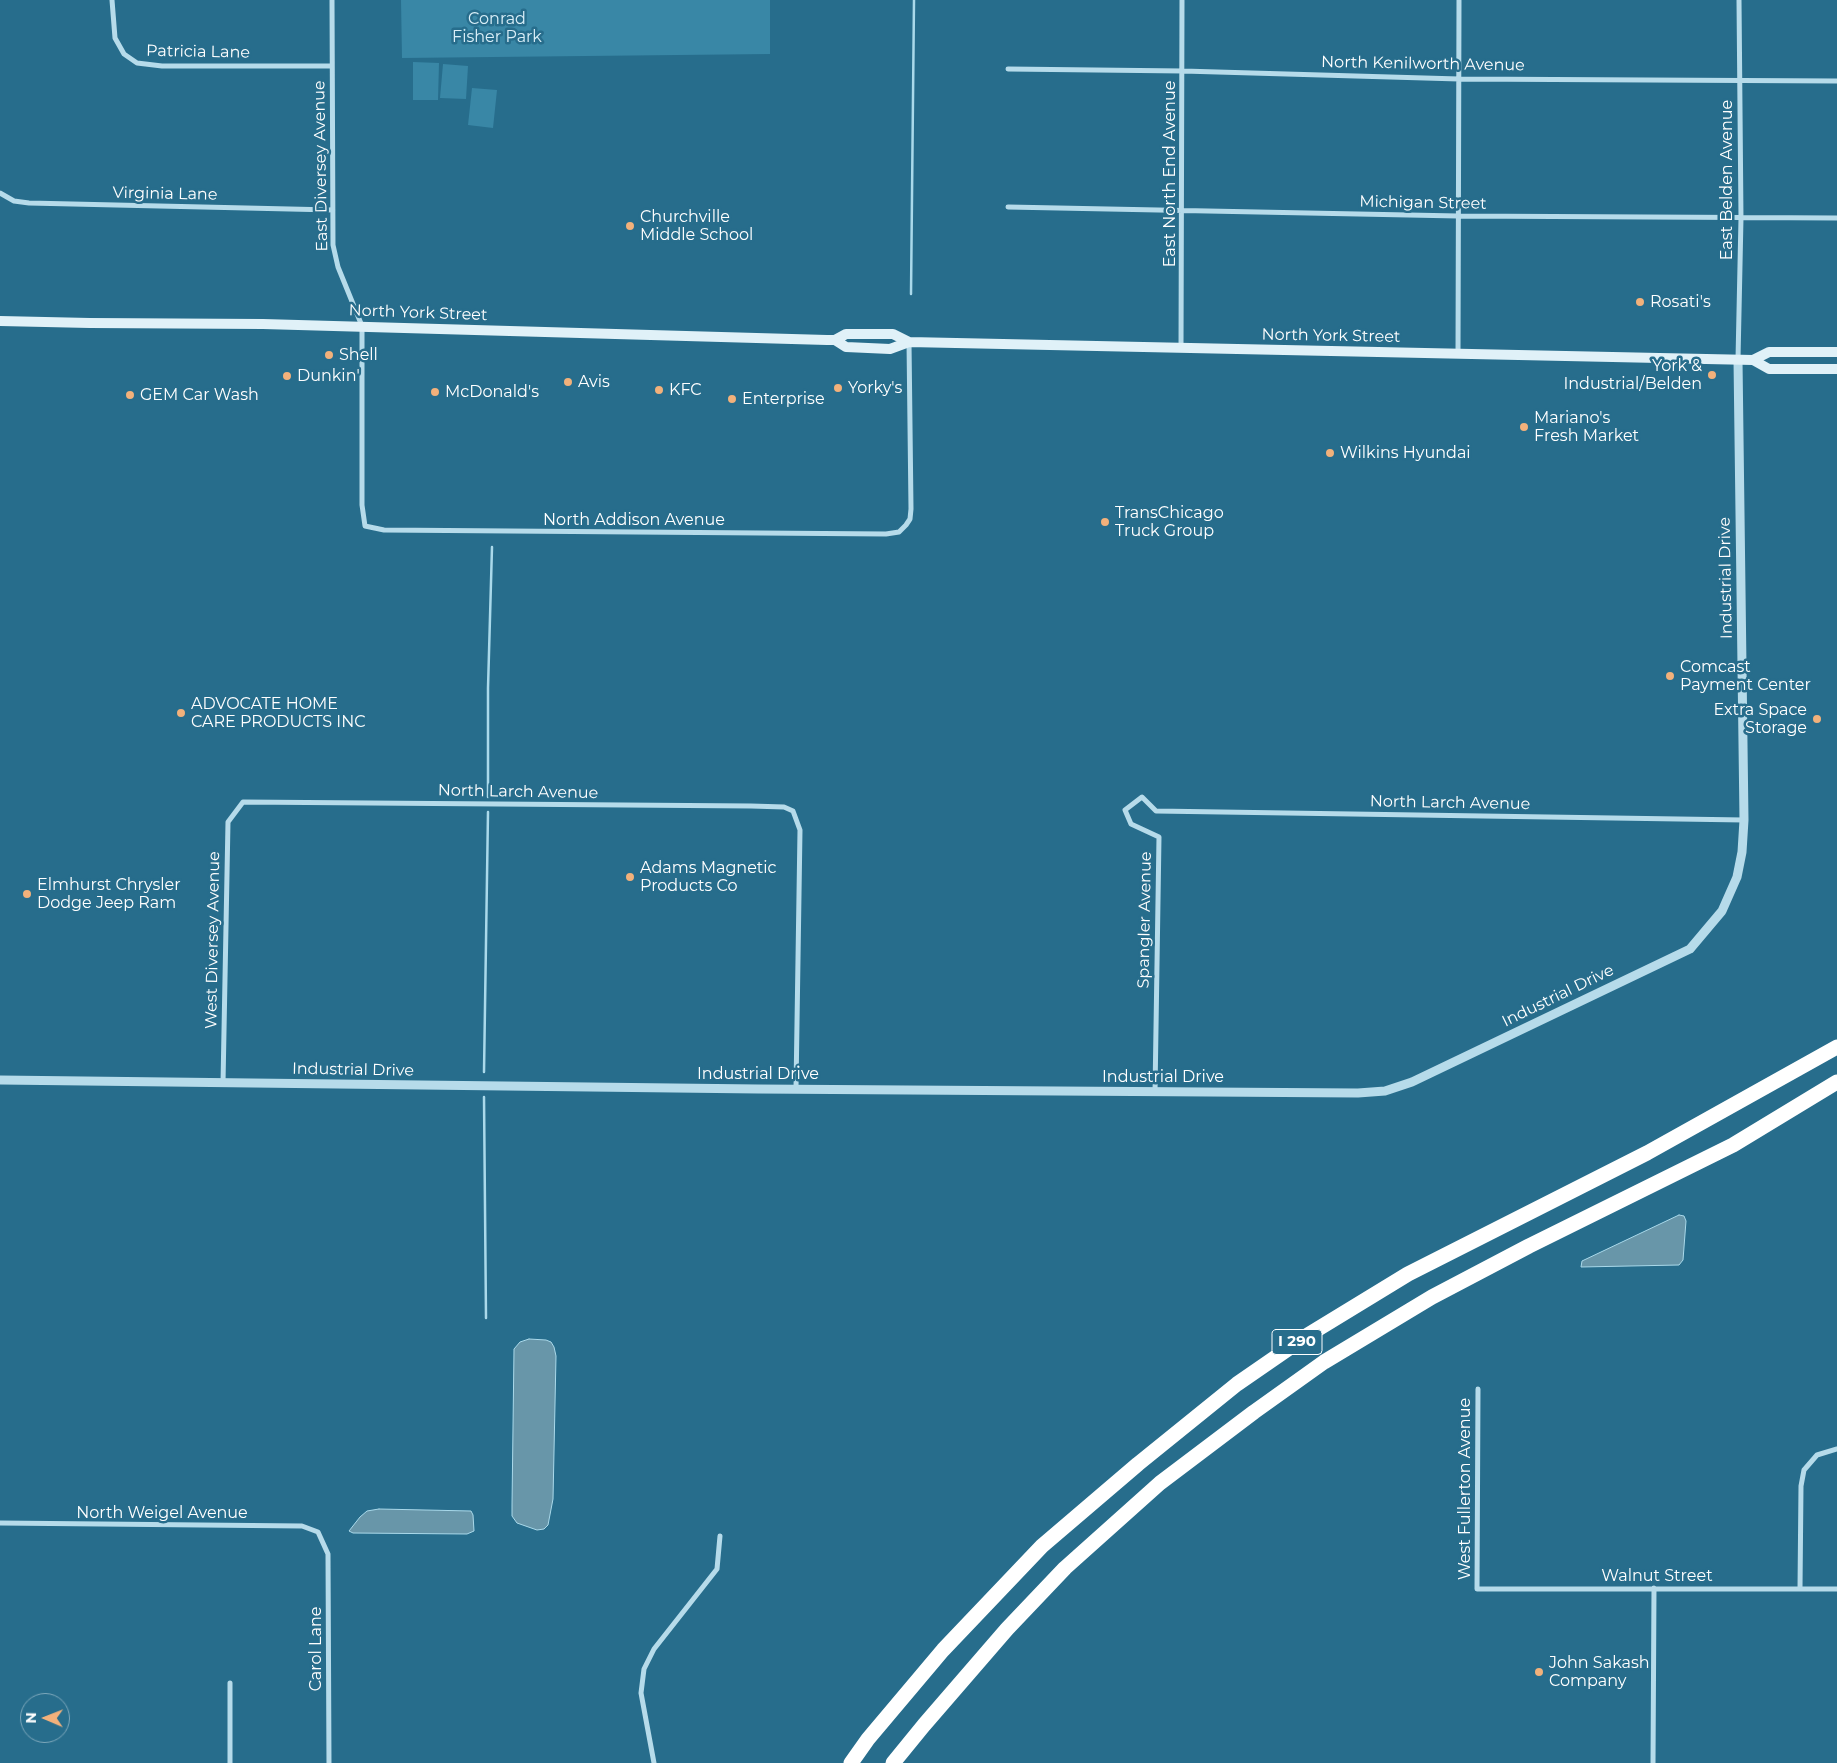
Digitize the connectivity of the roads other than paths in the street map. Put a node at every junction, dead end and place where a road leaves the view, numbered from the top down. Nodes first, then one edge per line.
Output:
1 (112, 0) edge
2 (332, 0) edge
3 (1182, 0) edge
4 (1459, 0) edge
5 (1739, 0) edge
6 (332, 66) junction
7 (1008, 68) dead end
8 (1183, 71) junction
9 (1459, 79) junction
10 (1740, 81) junction
11 (1837, 81) edge
12 (0, 193) edge
13 (1008, 207) dead end
14 (332, 210) junction
15 (1182, 210) junction
16 (1458, 216) junction
17 (1741, 218) junction
18 (1837, 218) edge
19 (0, 320) edge
20 (362, 326) junction
21 (835, 340) junction
22 (909, 342) junction
23 (1181, 348) junction
24 (1837, 352) edge
25 (1458, 355) junction
26 (1738, 360) junction
27 (1753, 360) junction
28 (1837, 369) edge
29 (243, 802) joint
30 (1156, 811) joint
31 (1744, 820) junction
32 (1837, 1048) edge
33 (0, 1080) edge
34 (1837, 1082) edge
35 (223, 1084) junction
36 (796, 1088) junction
37 (1155, 1092) junction
38 (1478, 1389) dead end
39 (1837, 1449) edge
40 (0, 1523) edge
41 (320, 1536) joint
42 (720, 1536) dead end
43 (1654, 1588) junction
44 (1800, 1588) junction
45 (1837, 1588) edge
46 (1477, 1589) joint
47 (230, 1683) dead end
48 (230, 1763) edge
49 (329, 1763) edge
50 (654, 1763) edge
51 (851, 1763) edge
52 (893, 1763) edge
53 (1653, 1763) edge

1 - 6 street, Patricia Lane
2 - 6 street, East Diversey Avenue
3 - 8 street, East North End Avenue
4 - 9 street
5 - 10 street, East Belden Avenue
6 - 14 street, East Diversey Avenue
7 - 8 street, North Kenilworth Avenue
8 - 9 street, North Kenilworth Avenue
8 - 15 street, East North End Avenue
9 - 10 street, North Kenilworth Avenue
9 - 16 street
10 - 11 street, North Kenilworth Avenue
10 - 17 street, East Belden Avenue
12 - 14 street, Virginia Lane
13 - 15 street, Michigan Street
14 - 20 street, East Diversey Avenue
15 - 16 street, Michigan Street
15 - 23 street, East North End Avenue
16 - 17 street, Michigan Street
16 - 25 street
17 - 18 street, Michigan Street
17 - 26 street, East Belden Avenue
19 - 20 main road, North York Street
20 - 21 main road, North York Street
20 - 22 street, North Addison Avenue
21 - 22 main road, North York Street
21 - 22 main road, North York Street
22 - 23 main road, North York Street
23 - 25 main road, North York Street
24 - 27 main road, North York Street
25 - 26 main road, North York Street
26 - 27 main road, North York Street
26 - 31 street, Industrial Drive
27 - 28 main road, North York Street
29 - 35 street, West Diversey Avenue
29 - 36 street, North Larch Avenue
30 - 31 street, North Larch Avenue
30 - 37 street, Spangler Avenue
31 - 37 street, Industrial Drive
32 - 51 highway, I 290
33 - 35 street, Industrial Drive
34 - 52 highway, I 290
35 - 36 street, Industrial Drive
36 - 37 street, Industrial Drive
38 - 46 street, West Fullerton Avenue
39 - 44 street
40 - 41 street, North Weigel Avenue
41 - 49 street, Carol Lane
42 - 50 street
43 - 44 street, Walnut Street
43 - 46 street, Walnut Street
43 - 53 street
44 - 45 street, Walnut Street
47 - 48 street

